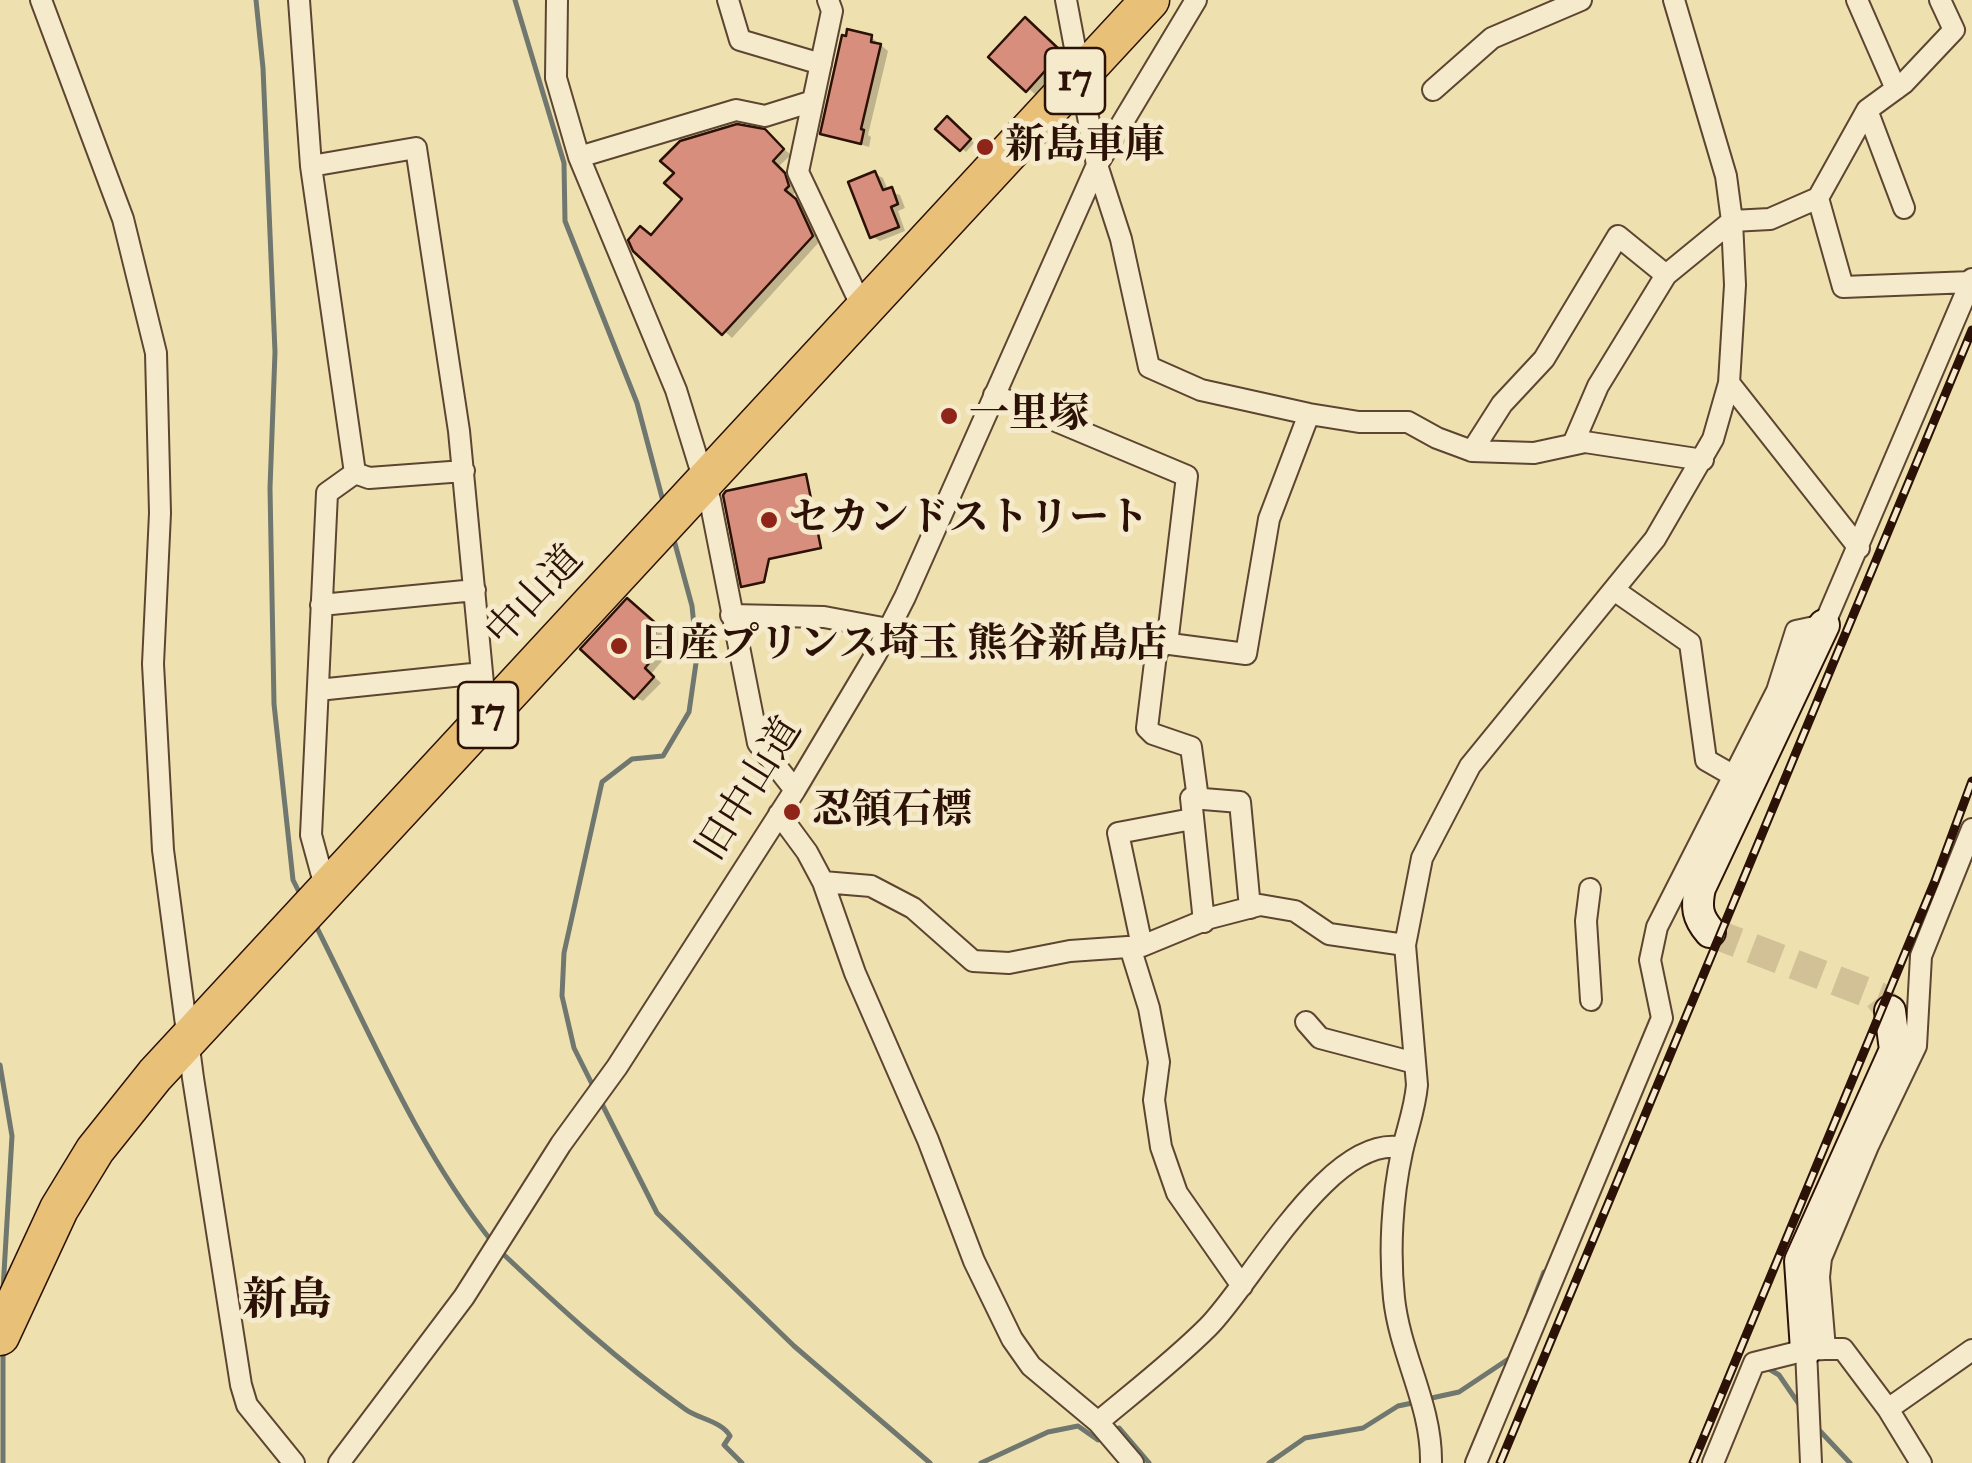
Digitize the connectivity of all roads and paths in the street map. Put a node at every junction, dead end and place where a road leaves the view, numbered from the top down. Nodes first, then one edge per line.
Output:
1 (42, 0) edge
2 (299, 0) edge
3 (557, 0) edge
4 (728, 0) edge
5 (828, 0) edge
6 (1066, 0) edge
7 (1150, 0) edge
8 (1196, 0) edge
9 (1581, 0) edge
10 (1674, 0) edge
11 (1857, 0) edge
12 (1940, 0) edge
13 (821, 64) junction
14 (1082, 74) junction
15 (1896, 89) junction
16 (1433, 90) dead end
17 (813, 101) junction
18 (1867, 110) junction
19 (579, 157) junction
20 (311, 166) junction
21 (1097, 166) junction
22 (1818, 198) junction
23 (1904, 208) dead end
24 (1732, 221) junction
25 (1666, 275) junction
26 (1971, 281) edge
27 (862, 308) junction
28 (1728, 382) junction
29 (994, 395) junction
30 (1308, 414) junction
31 (1573, 444) junction
32 (1472, 450) junction
33 (1703, 460) junction
34 (464, 471) junction
35 (355, 473) junction
36 (680, 507) junction
37 (1859, 548) junction
38 (475, 590) junction
39 (1614, 590) junction
40 (322, 604) junction
41 (731, 616) junction
42 (1824, 625) junction
43 (888, 629) junction
44 (1168, 636) junction
45 (482, 673) junction
46 (318, 690) junction
47 (492, 711) junction
48 (1734, 776) junction
49 (795, 790) junction
50 (1194, 809) junction
51 (780, 814) junction
52 (1972, 828) edge
53 (823, 882) junction
54 (1590, 889) dead end
55 (314, 903) junction
56 (1250, 908) junction
57 (1204, 922) junction
58 (1710, 932) dead end
59 (1136, 946) junction
60 (1405, 946) junction
61 (1592, 1000) dead end
62 (1890, 1011) dead end
63 (1306, 1022) dead end
64 (188, 1039) junction
65 (1415, 1063) junction
66 (1403, 1148) junction
67 (1242, 1286) junction
68 (6, 1323) edge
69 (1815, 1350) junction
70 (1972, 1350) edge
71 (1888, 1409) junction
72 (1103, 1428) junction
73 (294, 1463) edge
74 (338, 1463) edge
75 (1133, 1463) edge
76 (1431, 1463) edge
77 (1476, 1463) edge
78 (1713, 1463) edge
79 (1811, 1463) edge
80 (1921, 1463) edge

1 - 64 street
2 - 20 street
3 - 19 street
4 - 13 street
5 - 13 street
6 - 14 street
7 - 14 highway, 中山道 / 17
8 - 21 street, 旧中山道
9 - 16 street
10 - 24 street
11 - 15 street
12 - 15 street
13 - 17 street
14 - 21 street
14 - 27 highway, 中山道 / 17
15 - 18 street
17 - 19 street
17 - 27 street
18 - 22 street
18 - 23 street
19 - 36 street
20 - 34 street
20 - 35 street
21 - 29 street, 旧中山道
21 - 30 street
22 - 24 street
22 - 26 street
24 - 25 street
24 - 28 street
25 - 31 street
25 - 32 street
26 - 37 street
27 - 36 highway, 中山道 / 17
28 - 33 street
28 - 37 street
29 - 43 street, 旧中山道
29 - 44 street
30 - 32 street
30 - 44 street
31 - 32 street
31 - 33 street
33 - 39 street
34 - 35 street
34 - 38 street
35 - 40 street
36 - 41 street
36 - 47 highway, 中山道 / 17
37 - 42 street
38 - 40 street
38 - 45 street
39 - 48 street
39 - 60 street
40 - 46 street
41 - 43 street
41 - 49 street
42 - 48 street
42 - 58 street
43 - 49 street, 旧中山道
44 - 50 street
45 - 46 street
45 - 47 street
46 - 55 street
47 - 55 highway, 中山道 / 17
48 - 77 street
49 - 51 street, 旧中山道
50 - 56 street
50 - 57 street
50 - 59 street
51 - 53 street
51 - 74 street, 旧中山道
52 - 69 street
53 - 59 street
53 - 72 street
54 - 61 street
55 - 64 highway, 中山道 / 17
56 - 57 street
56 - 60 street
57 - 59 street
59 - 67 street
60 - 65 street
62 - 69 street
63 - 65 street
64 - 68 highway, 中山道 / 17
64 - 73 street
65 - 66 street
66 - 67 street
66 - 76 street
67 - 72 street
69 - 71 street
69 - 78 street
69 - 79 street
70 - 71 street
71 - 80 street
72 - 75 street

